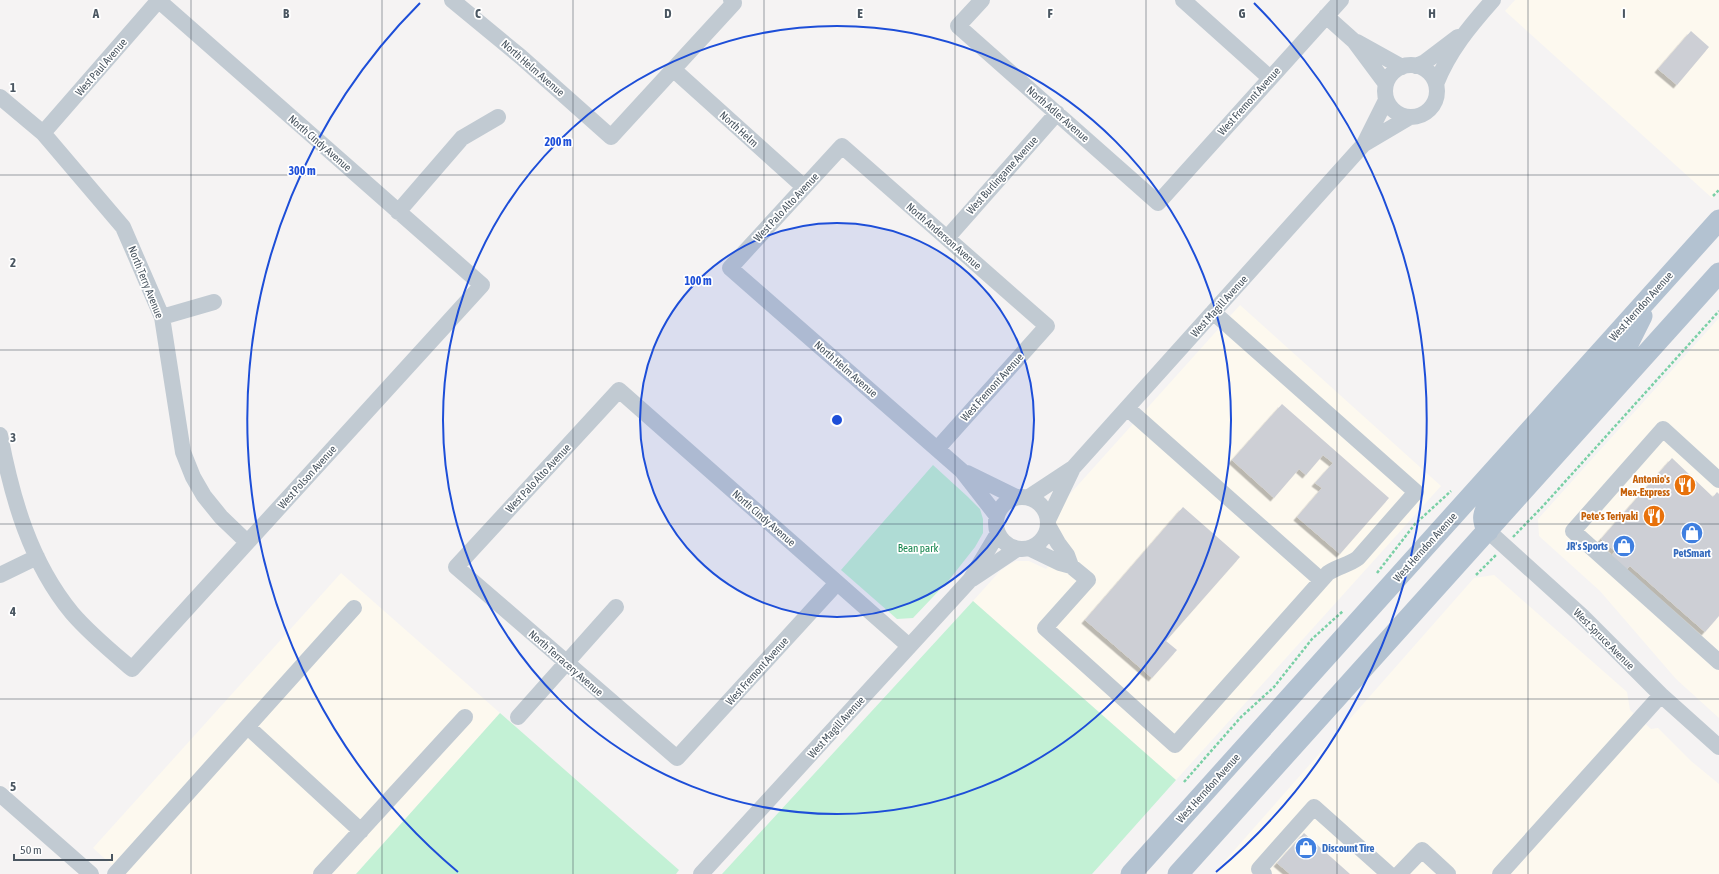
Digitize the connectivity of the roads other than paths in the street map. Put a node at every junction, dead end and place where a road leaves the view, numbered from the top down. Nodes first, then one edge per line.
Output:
1 (158, 0) edge
2 (452, 0) edge
3 (982, 0) edge
4 (1183, 0) edge
5 (1341, 0) edge
6 (1493, 0) edge
7 (732, 2) edge
8 (1326, 16) junction
9 (1466, 31) junction
10 (1354, 41) junction
11 (1409, 66) junction
12 (674, 70) junction
13 (1270, 78) junction
14 (1386, 84) junction
15 (1436, 84) junction
16 (0, 97) edge
17 (1386, 100) junction
18 (1058, 113) junction
19 (498, 117) dead end
20 (1408, 118) junction
21 (43, 133) junction
22 (1364, 144) junction
23 (842, 146) joint
24 (804, 187) junction
25 (1158, 202) joint
26 (398, 212) junction
27 (1719, 220) edge
28 (947, 238) junction
29 (730, 268) joint
30 (1719, 273) edge
31 (482, 285) joint
32 (1656, 289) junction
33 (214, 302) dead end
34 (1213, 312) junction
35 (162, 317) junction
36 (1047, 326) joint
37 (619, 390) joint
38 (1127, 408) junction
39 (0, 435) edge
40 (937, 449) junction
41 (1074, 468) junction
42 (962, 471) junction
43 (1719, 480) edge
44 (1022, 497) junction
45 (996, 516) junction
46 (1049, 522) junction
47 (1488, 531) junction
48 (998, 533) junction
49 (247, 542) junction
50 (1023, 549) junction
51 (37, 557) junction
52 (1071, 566) junction
53 (456, 567) joint
54 (0, 575) edge
55 (970, 580) junction
56 (1321, 580) junction
57 (837, 583) junction
58 (616, 607) dead end
59 (354, 608) dead end
60 (909, 646) junction
61 (566, 662) junction
62 (1719, 662) edge
63 (1661, 695) junction
64 (518, 716) dead end
65 (465, 717) dead end
66 (248, 727) junction
67 (1719, 746) edge
68 (676, 758) joint
69 (0, 794) edge
70 (361, 831) junction
71 (91, 874) edge
72 (115, 874) edge
73 (321, 874) edge
74 (701, 874) edge
75 (1131, 874) edge
76 (1178, 874) edge
77 (1264, 874) edge
78 (1389, 874) edge
79 (1399, 874) edge
80 (1448, 874) edge
81 (1500, 874) edge

1 - 21 street, West Paul Avenue
1 - 26 street, North Cindy Avenue
2 - 12 street, North Helm Avenue
3 - 18 street, North Adler Avenue
4 - 13 street
5 - 8 street, West Fremont Avenue
6 - 9 street
7 - 12 street
8 - 10 street
8 - 13 street, West Fremont Avenue
9 - 11 street
9 - 15 street
10 - 11 street
10 - 14 street
11 - 14 street
11 - 15 street
12 - 24 street, North Helm
13 - 25 street, West Fremont Avenue
14 - 17 street
15 - 20 street
16 - 21 street, North Terry Avenue
17 - 20 street
17 - 22 street, West Magill Avenue
18 - 25 street, North Adler Avenue
18 - 28 street, West Burlingame Avenue
19 - 26 street
20 - 22 street, West Magill Avenue
21 - 35 street, North Terry Avenue
22 - 34 street, West Magill Avenue
23 - 24 street, West Palo Alto Avenue
23 - 28 street, North Anderson Avenue
24 - 29 street, West Palo Alto Avenue
26 - 31 street, North Cindy Avenue
27 - 32 main road, West Herndon Avenue
28 - 36 street, North Anderson Avenue
29 - 40 street, North Helm Avenue
30 - 47 main road
31 - 49 street, West Polson Avenue
32 - 47 main road
32 - 75 main road, West Herndon Avenue
33 - 35 street
34 - 38 street, West Magill Avenue
34 - 56 street
35 - 49 street, North Terry Avenue
36 - 40 street, West Fremont Avenue
37 - 53 street, West Palo Alto Avenue
37 - 57 street, North Cindy Avenue
38 - 41 street, West Magill Avenue
38 - 56 street
39 - 51 street
40 - 42 street, North Helm Avenue
41 - 44 street, West Magill Avenue
41 - 46 street, West Magill Avenue
42 - 44 street, North Helm Avenue
42 - 45 street, North Helm Avenue
43 - 62 street
44 - 45 street
44 - 46 street
45 - 48 street
46 - 50 street
46 - 52 street
47 - 63 street, West Spruce Avenue
47 - 76 main road
48 - 50 street
48 - 55 street, West Magill Avenue
49 - 51 street, West Polson Avenue
50 - 52 street
50 - 55 street, West Magill Avenue
51 - 54 street
52 - 56 street
53 - 61 street, North Terracery Avenue
55 - 60 street, West Magill Avenue
57 - 60 street, North Cindy Avenue
57 - 68 street, West Fremont Avenue
58 - 61 street
59 - 66 street
60 - 74 street, West Magill Avenue
61 - 64 street
61 - 68 street, North Terracery Avenue
63 - 67 street, West Spruce Avenue
63 - 81 street
65 - 70 street
66 - 70 street
66 - 72 street
69 - 71 street
70 - 73 street
77 - 78 street
79 - 80 street

